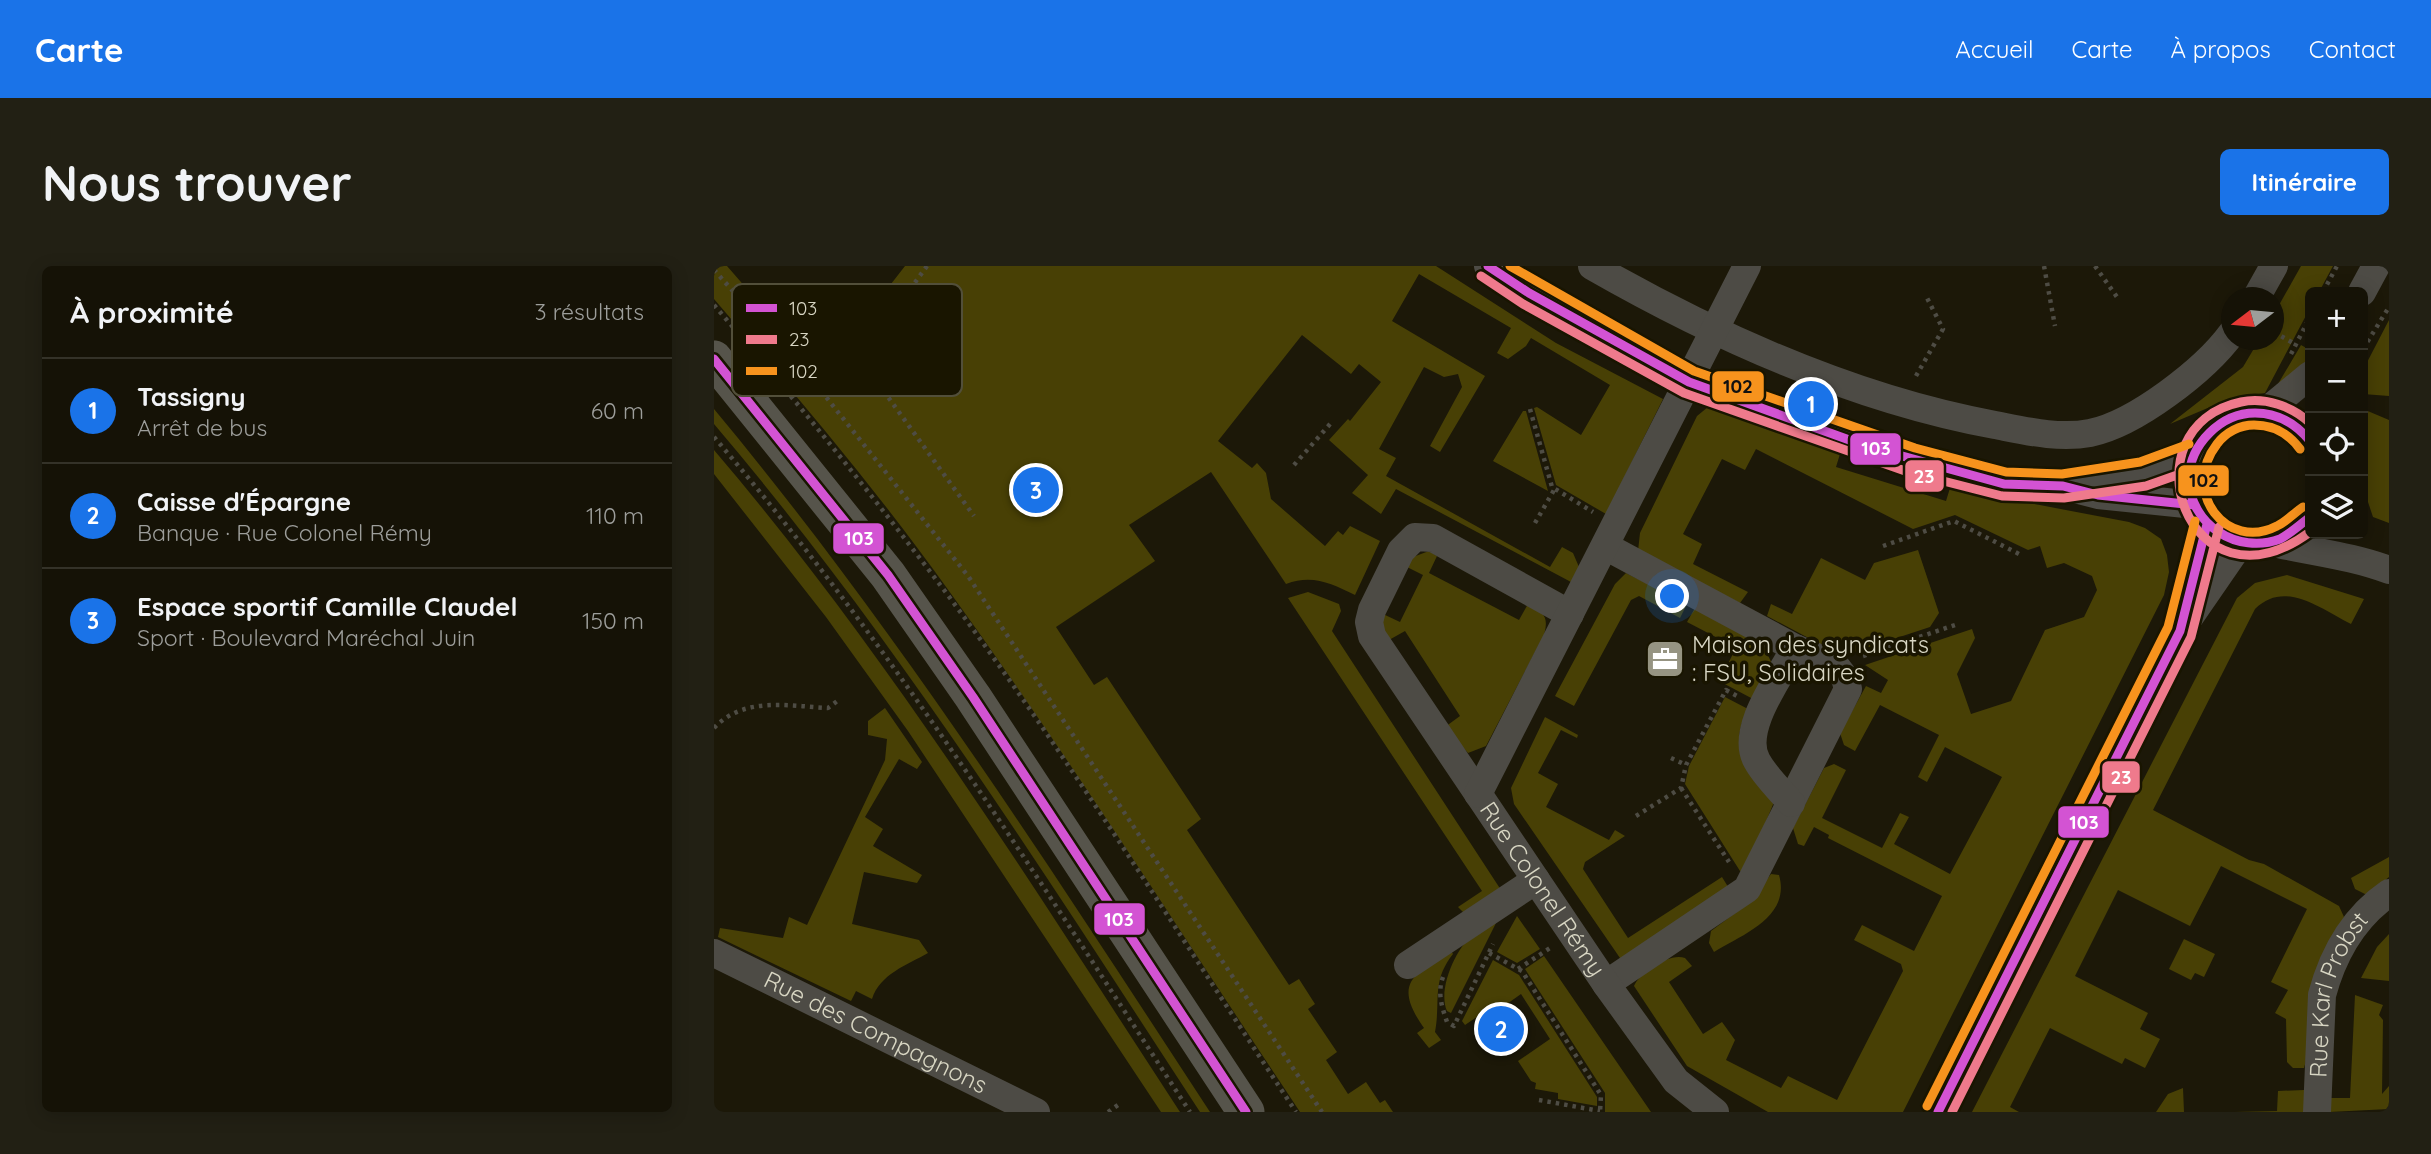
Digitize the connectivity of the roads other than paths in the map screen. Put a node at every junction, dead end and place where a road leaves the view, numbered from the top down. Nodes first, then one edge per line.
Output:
1 (1489, 266) edge
2 (1592, 266) edge
3 (1747, 266) edge
4 (2274, 266) edge
5 (2376, 266) edge
6 (2262, 287) edge
7 (2365, 287) edge
8 (1713, 329) junction
9 (2221, 344) edge
10 (714, 359) edge
11 (2305, 379) edge
12 (732, 381) edge
13 (1689, 382) junction
14 (744, 396) edge
15 (2264, 413) junction
16 (2305, 433) edge
17 (2193, 456) junction
18 (2063, 486) junction
19 (2201, 515) junction
20 (2305, 522) edge
21 (1610, 535) junction
22 (2240, 544) junction
23 (2274, 544) junction
24 (2350, 545) edge
25 (2389, 570) edge
26 (1570, 614) junction
27 (2180, 631) junction
28 (1795, 648) junction
29 (1478, 794) junction
30 (1791, 803) junction
31 (1536, 880) junction
32 (2389, 893) edge
33 (714, 953) edge
34 (1408, 965) dead end
35 (1606, 984) junction
36 (1036, 1112) edge
37 (1246, 1112) edge
38 (1715, 1112) edge
39 (1938, 1112) edge
40 (2317, 1112) edge

1 - 13 street
2 - 8 street
3 - 8 street, Rue Colonel Rémy
4 - 6 street
5 - 7 street
8 - 9 street
8 - 13 street, Rue Colonel Rémy
10 - 12 main road
11 - 15 street
13 - 18 street
13 - 21 street, Rue Colonel Rémy
14 - 37 main road
15 - 16 street
15 - 17 street
17 - 18 street
17 - 19 street
18 - 19 street
19 - 22 street
19 - 27 street
20 - 23 street
21 - 26 street, Rue Colonel Rémy
21 - 28 street
22 - 23 street
22 - 27 street
23 - 24 street
24 - 25 street
26 - 29 street, Rue Colonel Rémy
26 - 29 street, Rue Colonel Rémy
27 - 39 street
28 - 30 street
28 - 30 street, Rue Colonel Rémy
29 - 31 street, Rue Colonel Rémy
30 - 35 street, Rue Colonel Rémy
31 - 34 street
31 - 35 street, Rue Colonel Rémy
32 - 40 street, Rue Karl Probst
33 - 36 street, Rue des Compagnons
35 - 38 street, Rue Colonel Rémy

